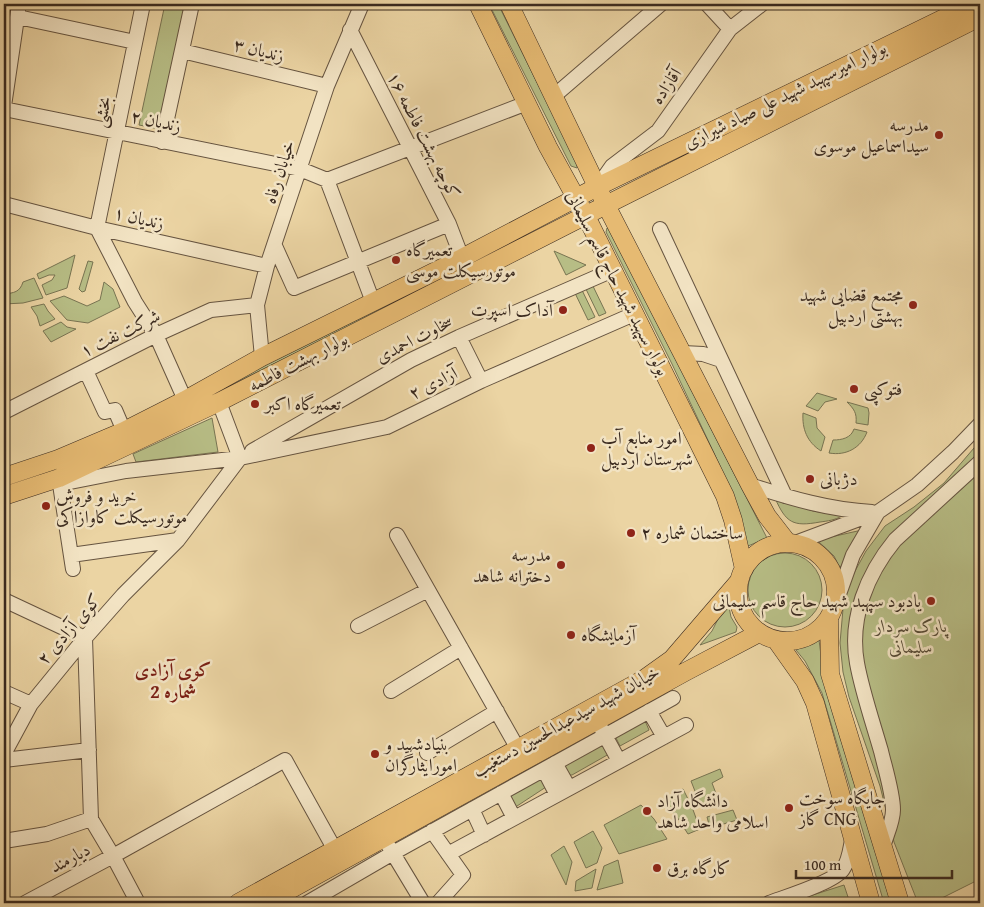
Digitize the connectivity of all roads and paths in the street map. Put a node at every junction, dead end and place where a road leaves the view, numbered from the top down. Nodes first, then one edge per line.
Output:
1 (143, 4) edge
2 (192, 4) edge
3 (362, 4) edge
4 (478, 4) edge
5 (509, 4) edge
6 (661, 4) edge
7 (706, 4) edge
8 (762, 4) edge
9 (974, 4) edge
10 (19, 10) edge
11 (980, 17) edge
12 (730, 29) junction
13 (350, 30) junction
14 (136, 42) junction
15 (182, 51) junction
16 (327, 86) junction
17 (554, 96) junction
18 (527, 102) junction
19 (4, 107) edge
20 (118, 132) junction
21 (162, 142) junction
22 (409, 148) junction
23 (300, 169) junction
24 (327, 180) junction
25 (597, 187) junction
26 (576, 199) junction
27 (4, 204) edge
28 (606, 205) junction
29 (586, 216) junction
30 (449, 224) junction
31 (97, 228) junction
32 (660, 229) dead end
33 (274, 246) junction
34 (462, 258) junction
35 (358, 262) junction
36 (268, 266) junction
37 (613, 270) junction
38 (373, 302) junction
39 (257, 305) junction
40 (634, 314) junction
41 (156, 335) junction
42 (459, 337) junction
43 (683, 353) junction
44 (262, 357) junction
45 (721, 360) junction
46 (86, 370) junction
47 (481, 381) junction
48 (185, 400) junction
49 (219, 402) junction
50 (4, 412) edge
51 (980, 424) edge
52 (124, 430) junction
53 (240, 458) junction
54 (980, 462) edge
55 (4, 477) edge
56 (60, 481) junction
57 (750, 485) junction
58 (4, 492) edge
59 (785, 496) junction
60 (878, 512) junction
61 (397, 535) dead end
62 (178, 540) junction
63 (791, 543) junction
64 (71, 555) junction
65 (73, 570) dead end
66 (741, 575) junction
67 (428, 590) junction
68 (4, 600) edge
69 (832, 613) junction
70 (358, 626) dead end
71 (759, 633) junction
72 (85, 638) junction
73 (776, 640) junction
74 (683, 647) junction
75 (461, 648) junction
76 (698, 665) junction
77 (391, 691) dead end
78 (4, 692) edge
79 (673, 698) dead end
80 (30, 704) junction
81 (497, 711) junction
82 (649, 712) junction
83 (686, 725) dead end
84 (601, 728) junction
85 (664, 737) junction
86 (518, 749) junction
87 (89, 750) junction
88 (427, 753) dead end
89 (4, 754) edge
90 (4, 760) edge
91 (620, 761) junction
92 (549, 766) junction
93 (563, 792) junction
94 (501, 793) junction
95 (472, 809) junction
96 (514, 818) junction
97 (90, 819) junction
98 (432, 831) junction
99 (484, 834) junction
100 (852, 840) junction
101 (4, 841) edge
102 (388, 846) junction
103 (883, 847) junction
104 (335, 850) junction
105 (448, 854) junction
106 (113, 856) junction
107 (294, 897) edge
108 (25, 903) edge
109 (138, 903) edge
110 (238, 903) edge
111 (266, 903) edge
112 (307, 903) edge
113 (423, 903) edge
114 (438, 903) edge
115 (769, 903) edge
116 (871, 903) edge
117 (900, 903) edge

1 - 14 street, بخشی
2 - 15 street
3 - 13 street, خیابان رفاه
4 - 18 main road, بولوار سپهبد شهید حاج قاسم سلیمانی
5 - 17 main road, بولوار سپهبد شهید حاج قاسم سلیمانی
6 - 17 street
7 - 12 street
8 - 12 street, آقازاده
9 - 25 main road, بولوار امیرسپهبد شهید علی صیاد شیرازی
10 - 14 street
10 - 19 street
11 - 28 main road, بولوار امیرسپهبد شهید علی صیاد شیرازی
12 - 25 street, آقازاده
13 - 16 street, خیابان رفاه
13 - 22 street, کوچه بهشت فاطمه ۱۶
14 - 20 street, بخشی
15 - 16 street, زندیان ۳
15 - 21 street
16 - 23 street, خیابان رفاه
17 - 25 main road, بولوار سپهبد شهید حاج قاسم سلیمانی
18 - 22 street
18 - 26 main road, بولوار سپهبد شهید حاج قاسم سلیمانی
19 - 20 street, زندیان ۲
20 - 21 street, زندیان ۲
20 - 31 street, بخشی
21 - 23 street, زندیان ۲
22 - 24 street
22 - 30 street, کوچه بهشت فاطمه ۱۶
23 - 24 street, زندیان ۲
23 - 33 street, خیابان رفاه
24 - 35 street
25 - 26 main road, بولوار امیرسپهبد شهید علی صیاد شیرازی
25 - 28 main road, بولوار سپهبد شهید حاج قاسم سلیمانی
26 - 29 main road, بولوار سپهبد شهید حاج قاسم سلیمانی
26 - 34 main road, بولوار بهشت فاطمه
27 - 31 street, زندیان ۱
28 - 29 main road, بولوار امیرسپهبد شهید علی صیاد شیرازی
28 - 43 main road, بولوار سپهبد شهید حاج قاسم سلیمانی
29 - 37 main road, بولوار سپهبد شهید حاج قاسم سلیمانی
29 - 49 main road, بولوار بهشت فاطمه
30 - 34 street, کوچه بهشت فاطمه ۱۶
30 - 35 street
31 - 36 street, زندیان ۱
31 - 41 street
32 - 45 street
33 - 35 street
33 - 36 street, خیابان رفاه
34 - 38 main road, بولوار بهشت فاطمه
35 - 38 street
36 - 39 street, خیابان رفاه
37 - 40 main road, بولوار سپهبد شهید حاج قاسم سلیمانی
37 - 42 street, سخاوت احمدی
38 - 44 main road, بولوار بهشت فاطمه
39 - 41 street, شرکت نفت ۱
39 - 44 street, خیابان رفاه
40 - 47 street, آزادی ۲
40 - 66 main road, بولوار سپهبد شهید حاج قاسم سلیمانی
41 - 46 street, شرکت نفت ۱
41 - 48 street
42 - 47 street
42 - 53 street, سخاوت احمدی
43 - 45 street
43 - 57 main road, بولوار سپهبد شهید حاج قاسم سلیمانی
44 - 48 main road, بولوار بهشت فاطمه
45 - 59 street
46 - 50 street, شرکت نفت ۱
46 - 52 street
47 - 53 street, آزادی ۲
48 - 52 main road, بولوار بهشت فاطمه
49 - 53 street
49 - 56 main road, بولوار بهشت فاطمه
51 - 60 street
52 - 55 main road, بولوار بهشت فاطمه
53 - 56 street, آزادی ۲
53 - 62 street, کوی آزادی ۲
54 - 103 street
56 - 58 main road, بولوار بهشت فاطمه
56 - 64 street
57 - 59 street
57 - 63 main road, بولوار سپهبد شهید حاج قاسم سلیمانی
59 - 60 street
60 - 63 street
60 - 69 street
61 - 67 street
62 - 64 street
62 - 72 street, کوی آزادی ۲
63 - 66 main road
63 - 69 main road
64 - 65 street
66 - 71 main road
66 - 74 main road, خیابان شهید سیدعبدالحسین دستغیب
67 - 70 street
67 - 75 street
68 - 72 street
69 - 73 main road
69 - 103 main road
71 - 73 main road
71 - 76 main road, خیابان شهید سیدعبدالحسین دستغیب
72 - 80 street, کوی آزادی ۲
72 - 87 street
73 - 100 main road
74 - 76 main road
74 - 86 main road, خیابان شهید سیدعبدالحسین دستغیب
75 - 77 street
75 - 81 street
76 - 84 main road, خیابان شهید سیدعبدالحسین دستغیب
78 - 80 street
79 - 82 street
80 - 89 street, کوی آزادی ۲
81 - 86 street
81 - 88 street
82 - 84 street
82 - 85 street
83 - 85 street
84 - 91 street
84 - 92 street
84 - 102 main road, خیابان شهید سیدعبدالحسین دستغیب
85 - 91 street
86 - 104 main road, خیابان شهید سیدعبدالحسین دستغیب
87 - 90 street
87 - 97 street
91 - 93 street
92 - 93 street
92 - 94 street
93 - 96 street
94 - 95 street
94 - 96 street
95 - 98 street
95 - 99 street
96 - 99 street
97 - 101 street
97 - 106 street
98 - 102 street
98 - 105 street
99 - 105 street
100 - 115 street
100 - 116 main road
102 - 107 main road, خیابان شهید سیدعبدالحسین دستغیب
102 - 112 street
102 - 113 street
103 - 117 main road
104 - 106 street
104 - 110 main road, خیابان شهید سیدعبدالحسین دستغیب
105 - 114 street
106 - 108 street, دیارمند
106 - 109 street, دیارمند
107 - 111 main road, خیابان شهید سیدعبدالحسین دستغیب

